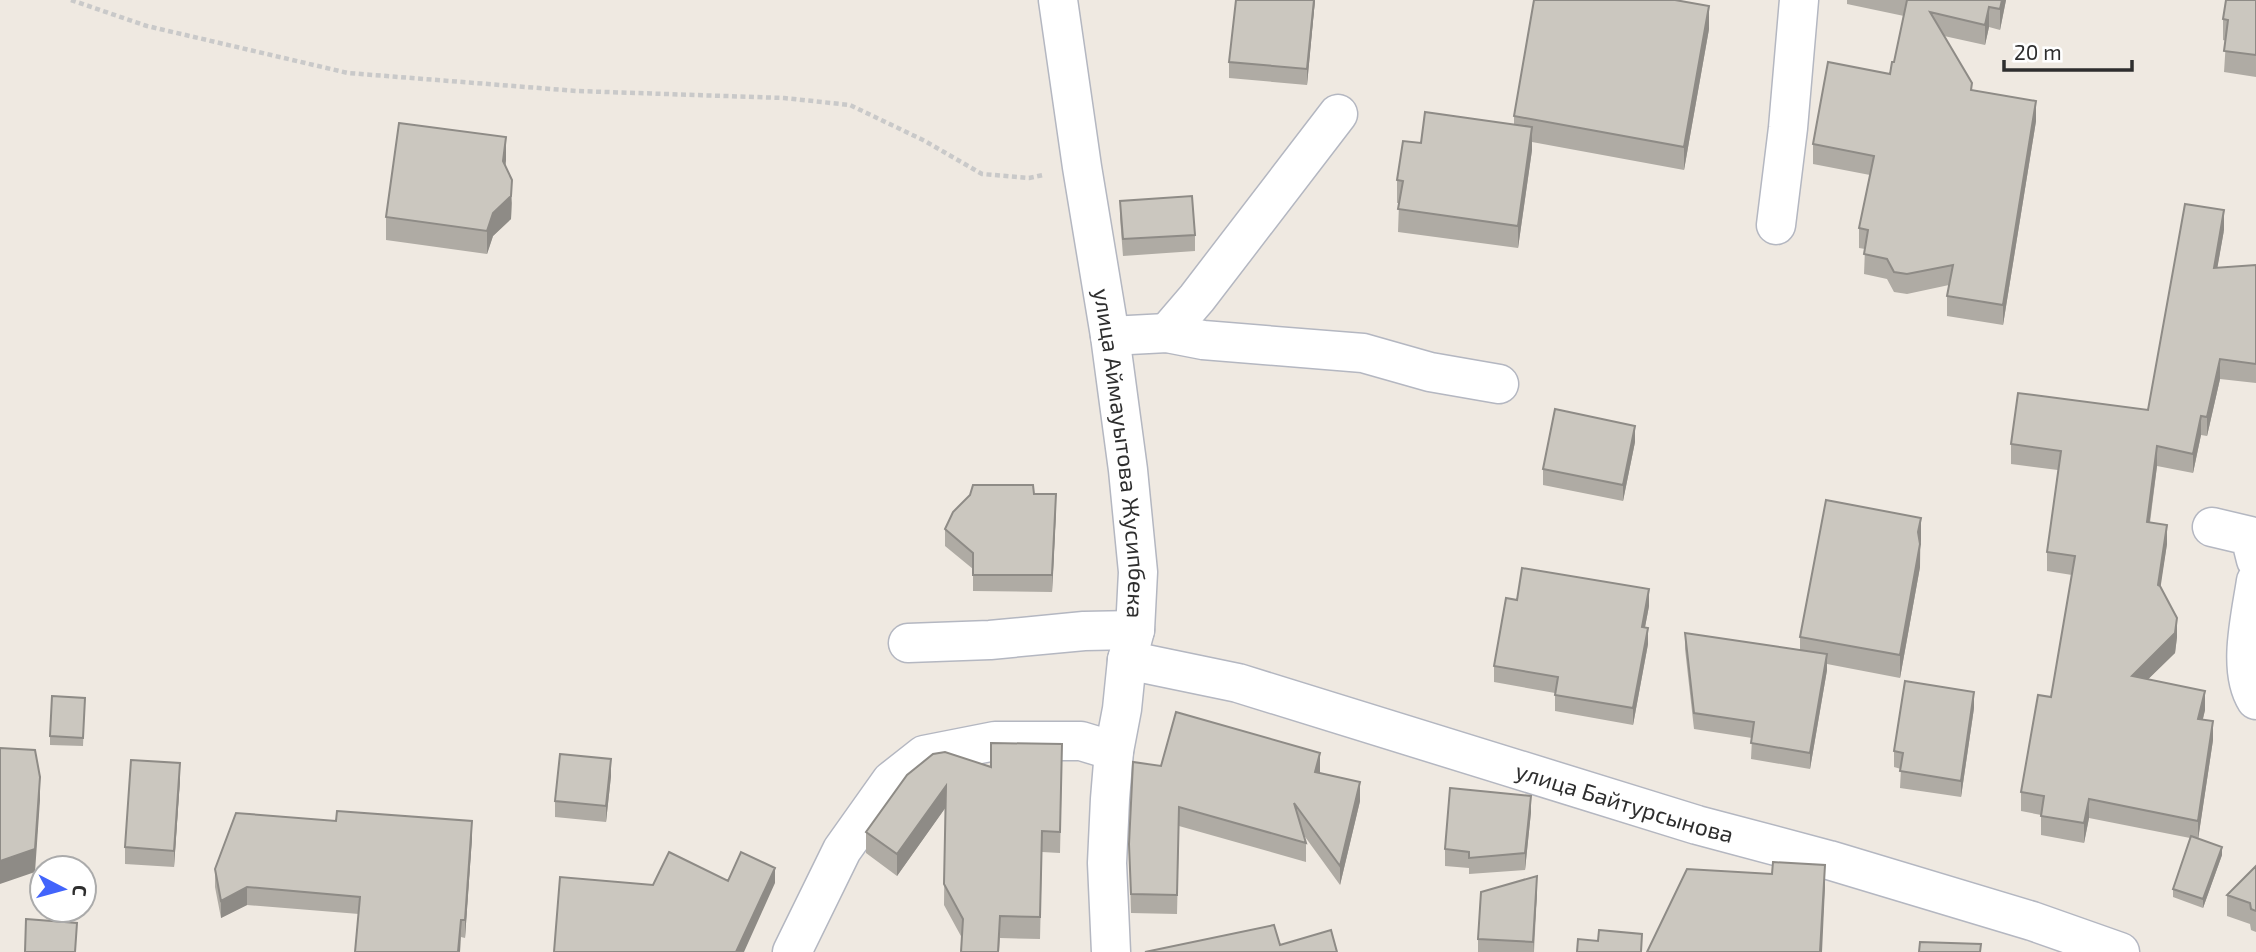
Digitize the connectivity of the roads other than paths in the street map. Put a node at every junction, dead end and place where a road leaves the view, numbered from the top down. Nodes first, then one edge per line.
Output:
1 (1058, 0) edge
2 (1799, 0) edge
3 (1338, 114) dead end
4 (1776, 225) dead end
5 (1167, 333) junction
6 (1110, 336) junction
7 (1499, 384) dead end
8 (2212, 527) dead end
9 (2256, 560) edge
10 (2256, 581) edge
11 (908, 643) dead end
12 (1131, 645) junction
13 (2256, 700) edge
14 (1114, 751) junction
15 (792, 952) edge
16 (1111, 952) edge
17 (2120, 952) edge

1 - 6 street, улица Аймауытова Жусипбека
2 - 4 street
3 - 5 street
5 - 6 street
5 - 7 street
6 - 12 street, улица Аймауытова Жусипбека
8 - 9 street
10 - 13 street
11 - 12 street, улица Байтурсынова
12 - 14 street, улица Аймауытова Жусипбека
12 - 17 street, улица Байтурсынова
14 - 15 street
14 - 16 street, улица Аймауытова Жусипбека

